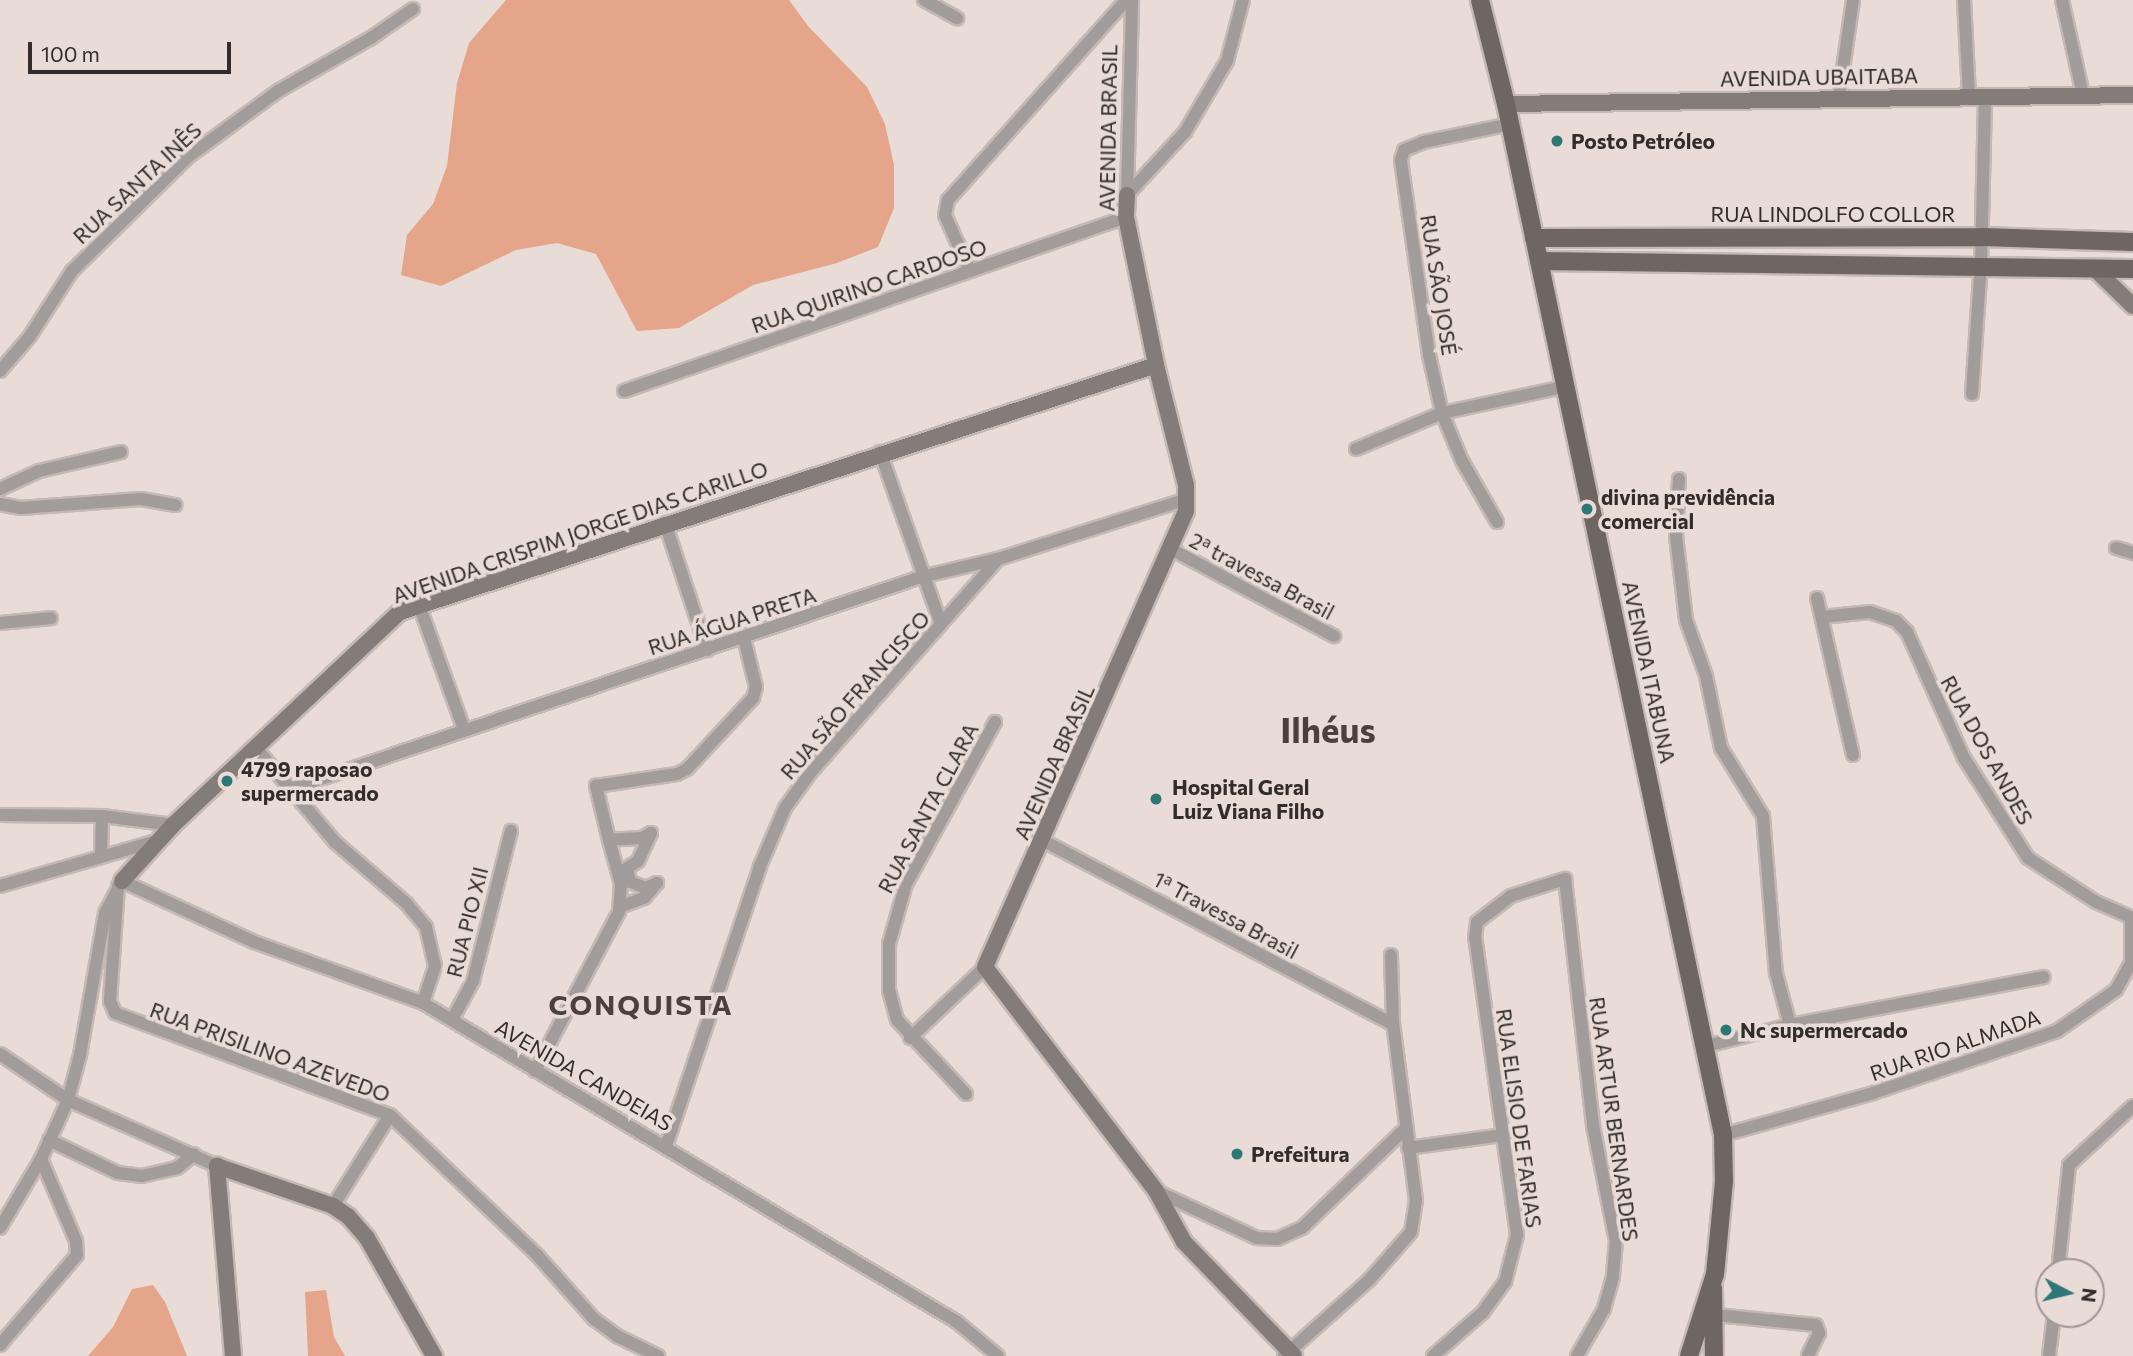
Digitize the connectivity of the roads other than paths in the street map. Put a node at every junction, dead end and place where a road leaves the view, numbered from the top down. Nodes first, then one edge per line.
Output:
1 (924, 0) edge
2 (1126, 0) edge
3 (1132, 0) edge
4 (1243, 0) edge
5 (1480, 0) edge
6 (1853, 0) edge
7 (1964, 0) edge
8 (2062, 0) edge
9 (413, 9) dead end
10 (957, 18) dead end
11 (2083, 95) junction
12 (2133, 95) edge
13 (1839, 96) junction
14 (1977, 96) junction
15 (1506, 104) junction
16 (1510, 124) junction
17 (1127, 195) junction
18 (1126, 216) junction
19 (1983, 237) junction
20 (1534, 238) junction
21 (2133, 242) edge
22 (1539, 261) junction
23 (1982, 264) junction
24 (2094, 268) junction
25 (2133, 269) edge
26 (970, 271) junction
27 (2133, 306) edge
28 (1156, 365) junction
29 (0, 371) edge
30 (1563, 387) junction
31 (624, 391) dead end
32 (1972, 394) dead end
33 (1442, 413) junction
34 (1356, 449) dead end
35 (121, 452) dead end
36 (880, 452) junction
37 (1679, 478) dead end
38 (0, 489) edge
39 (1187, 499) junction
40 (0, 504) edge
41 (175, 505) dead end
42 (1497, 522) dead end
43 (665, 523) junction
44 (2116, 548) dead end
45 (1171, 550) junction
46 (2133, 553) edge
47 (998, 559) junction
48 (921, 578) junction
49 (1817, 598) dead end
50 (419, 605) junction
51 (1822, 617) junction
52 (51, 618) dead end
53 (0, 623) edge
54 (941, 624) junction
55 (1334, 636) dead end
56 (744, 638) junction
57 (707, 650) junction
58 (995, 722) dead end
59 (464, 729) junction
60 (255, 747) junction
61 (1853, 755) dead end
62 (291, 789) junction
63 (0, 815) edge
64 (102, 816) junction
65 (173, 825) junction
66 (511, 831) dead end
67 (608, 840) junction
68 (1042, 840) junction
69 (157, 841) junction
70 (101, 856) junction
71 (120, 884) junction
72 (0, 886) edge
73 (620, 907) junction
74 (2132, 918) edge
75 (1475, 938) joint
76 (1391, 955) dead end
77 (985, 967) junction
78 (2043, 977) dead end
79 (423, 1003) junction
80 (453, 1020) junction
81 (1393, 1024) junction
82 (1790, 1024) junction
83 (910, 1038) junction
84 (1706, 1046) junction
85 (0, 1054) edge
86 (535, 1071) junction
87 (966, 1094) dead end
88 (68, 1100) junction
89 (2133, 1106) edge
90 (390, 1115) junction
91 (1406, 1128) junction
92 (1503, 1135) junction
93 (1723, 1135) junction
94 (49, 1140) junction
95 (666, 1146) junction
96 (1408, 1148) junction
97 (194, 1154) junction
98 (41, 1159) junction
99 (217, 1166) junction
100 (1156, 1191) junction
101 (333, 1206) junction
102 (0, 1228) edge
103 (2059, 1258) edge
104 (1713, 1284) junction
105 (1716, 1315) junction
106 (2052, 1328) edge
107 (0, 1345) edge
108 (1289, 1355) edge
109 (233, 1356) edge
110 (434, 1356) edge
111 (658, 1356) edge
112 (998, 1356) edge
113 (1433, 1356) edge
114 (1577, 1356) edge
115 (1689, 1356) edge
116 (1714, 1356) edge
117 (1808, 1356) edge
118 (2049, 1356) edge

1 - 10 street
2 - 26 street
3 - 17 street, AVENIDA BRASIL
4 - 17 street
5 - 15 main road, AVENIDA ITABUNA
6 - 13 street
7 - 14 street
8 - 11 street
9 - 29 street, RUA SANTA INÊS
11 - 12 street, AVENIDA UBAITABA
11 - 14 street, AVENIDA UBAITABA
13 - 14 street, AVENIDA UBAITABA
13 - 15 street, AVENIDA UBAITABA
14 - 19 street
15 - 16 main road, AVENIDA ITABUNA
16 - 20 main road, AVENIDA ITABUNA
16 - 33 street, RUA SÃO JOSÉ
17 - 18 street, AVENIDA BRASIL
18 - 26 street, RUA QUIRINO CARDOSO
18 - 28 street, AVENIDA BRASIL
19 - 20 main road, RUA LINDOLFO COLLOR
19 - 21 main road, RUA LINDOLFO COLLOR
19 - 23 street
20 - 22 main road, AVENIDA ITABUNA
22 - 23 main road
22 - 30 main road, AVENIDA ITABUNA
23 - 24 main road
23 - 32 street
24 - 25 main road
24 - 27 street
26 - 31 street, RUA QUIRINO CARDOSO
28 - 36 street, AVENIDA CRISPIM JORGE DIAS CARILLO
28 - 39 street, AVENIDA BRASIL
30 - 33 street
30 - 84 main road, AVENIDA ITABUNA
33 - 34 street
33 - 42 street, RUA SÃO JOSÉ
35 - 38 street
36 - 43 street, AVENIDA CRISPIM JORGE DIAS CARILLO
36 - 48 street
37 - 82 street
39 - 45 street, AVENIDA BRASIL
39 - 47 street, RUA ÁGUA PRETA
40 - 41 street
43 - 50 street, AVENIDA CRISPIM JORGE DIAS CARILLO
43 - 57 street
44 - 46 street
45 - 55 street, 2ª travessa Brasil
45 - 68 street, AVENIDA BRASIL
47 - 48 street, RUA ÁGUA PRETA
47 - 54 street, RUA SÃO FRANCISCO
48 - 54 street
48 - 56 street, RUA ÁGUA PRETA
49 - 51 street
50 - 59 street
50 - 60 street, AVENIDA CRISPIM JORGE DIAS CARILLO
51 - 61 street
51 - 74 street, RUA DOS ANDES
52 - 53 street
54 - 95 street, RUA SÃO FRANCISCO
56 - 57 street, RUA ÁGUA PRETA
56 - 67 street
57 - 59 street, RUA ÁGUA PRETA
58 - 83 street, RUA SANTA CLARA
59 - 62 street, RUA ÁGUA PRETA
60 - 62 street
60 - 65 street, AVENIDA CRISPIM JORGE DIAS CARILLO
62 - 79 street
63 - 64 street
64 - 65 street
64 - 70 street
65 - 69 street, AVENIDA CRISPIM JORGE DIAS CARILLO
66 - 80 street, RUA PIO XII
67 - 73 street
67 - 73 street
68 - 77 street, AVENIDA BRASIL
68 - 81 street, 1ª Travessa Brasil
69 - 70 street
69 - 71 street, AVENIDA CRISPIM JORGE DIAS CARILLO
70 - 72 street
71 - 79 street, AVENIDA CANDEIAS
71 - 88 street, AVENIDA CRISPIM JORGE DIAS CARILLO
71 - 90 street, RUA PRISILINO AZEVEDO
73 - 86 street
74 - 93 street, RUA RIO ALMADA
75 - 92 street, RUA ELISIO DE FARIAS
75 - 114 street, RUA ARTUR BERNARDES
76 - 81 street
77 - 83 street
77 - 100 street
78 - 82 street
79 - 80 street, AVENIDA CANDEIAS
80 - 86 street, AVENIDA CANDEIAS
81 - 91 street
82 - 84 street
83 - 87 street, RUA SANTA CLARA
84 - 93 main road, AVENIDA ITABUNA
85 - 88 street
86 - 95 street, AVENIDA CANDEIAS
88 - 94 street, AVENIDA CRISPIM JORGE DIAS CARILLO
88 - 97 street
89 - 103 street
90 - 101 street
90 - 111 street, RUA PRISILINO AZEVEDO
91 - 96 street
91 - 100 street
92 - 96 street
92 - 113 street, RUA ELISIO DE FARIAS
93 - 104 main road, AVENIDA ITABUNA
94 - 97 street
94 - 98 street, AVENIDA CRISPIM JORGE DIAS CARILLO
95 - 112 street, AVENIDA CANDEIAS
96 - 108 street
97 - 99 street
98 - 102 street, AVENIDA CRISPIM JORGE DIAS CARILLO
98 - 107 street
99 - 101 street
99 - 109 street
100 - 108 street
101 - 110 street
104 - 105 main road
104 - 115 main road, AVENIDA ITABUNA
105 - 116 main road
105 - 117 street
106 - 118 street

